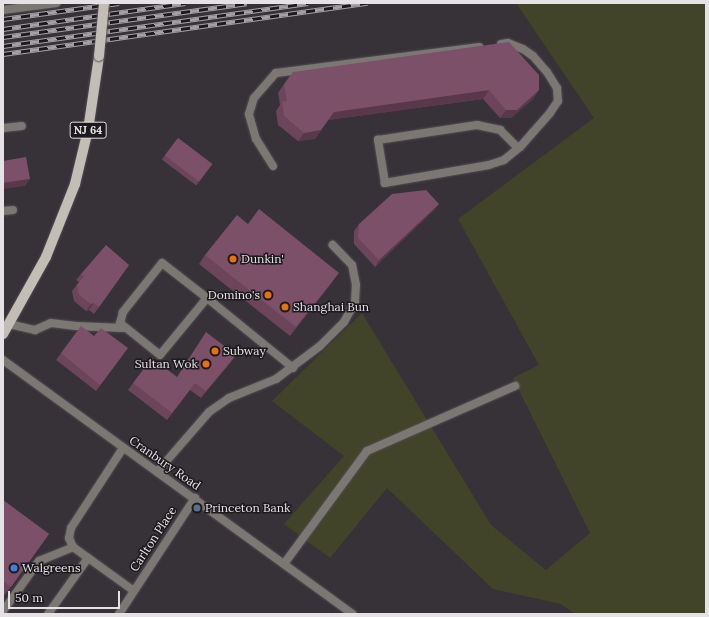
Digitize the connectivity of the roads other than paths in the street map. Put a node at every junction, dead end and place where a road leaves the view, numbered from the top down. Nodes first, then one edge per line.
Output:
1 (57, 3) edge
2 (104, 3) edge
3 (3, 10) edge
4 (22, 126) dead end
5 (3, 128) edge
6 (518, 148) junction
7 (273, 166) dead end
8 (3, 210) edge
9 (13, 210) dead end
10 (333, 245) dead end
11 (207, 298) junction
12 (9, 324) junction
13 (122, 328) junction
14 (3, 334) edge
15 (3, 360) edge
16 (292, 368) junction
17 (514, 386) dead end
18 (123, 448) junction
19 (157, 472) junction
20 (195, 498) junction
21 (73, 547) junction
22 (88, 558) junction
23 (284, 564) junction
24 (134, 592) junction
25 (3, 611) edge
26 (48, 614) edge
27 (119, 614) edge
28 (352, 614) edge

1 - 3 street
2 - 12 main road, NJ 64, bridge
4 - 5 street
6 - 6 street
6 - 7 street
8 - 9 street
10 - 16 street
11 - 13 street
11 - 13 street
11 - 16 street
12 - 13 street
12 - 14 main road, NJ 64
15 - 18 street, Cranbury Road
16 - 19 street
17 - 23 street
18 - 19 street, Cranbury Road
18 - 21 street
19 - 20 street, Cranbury Road
20 - 23 street, Cranbury Road
20 - 24 street, Carlton Place
21 - 22 street
21 - 25 street
22 - 24 street
22 - 26 street
23 - 28 street, Cranbury Road
24 - 27 street, Carlton Place

